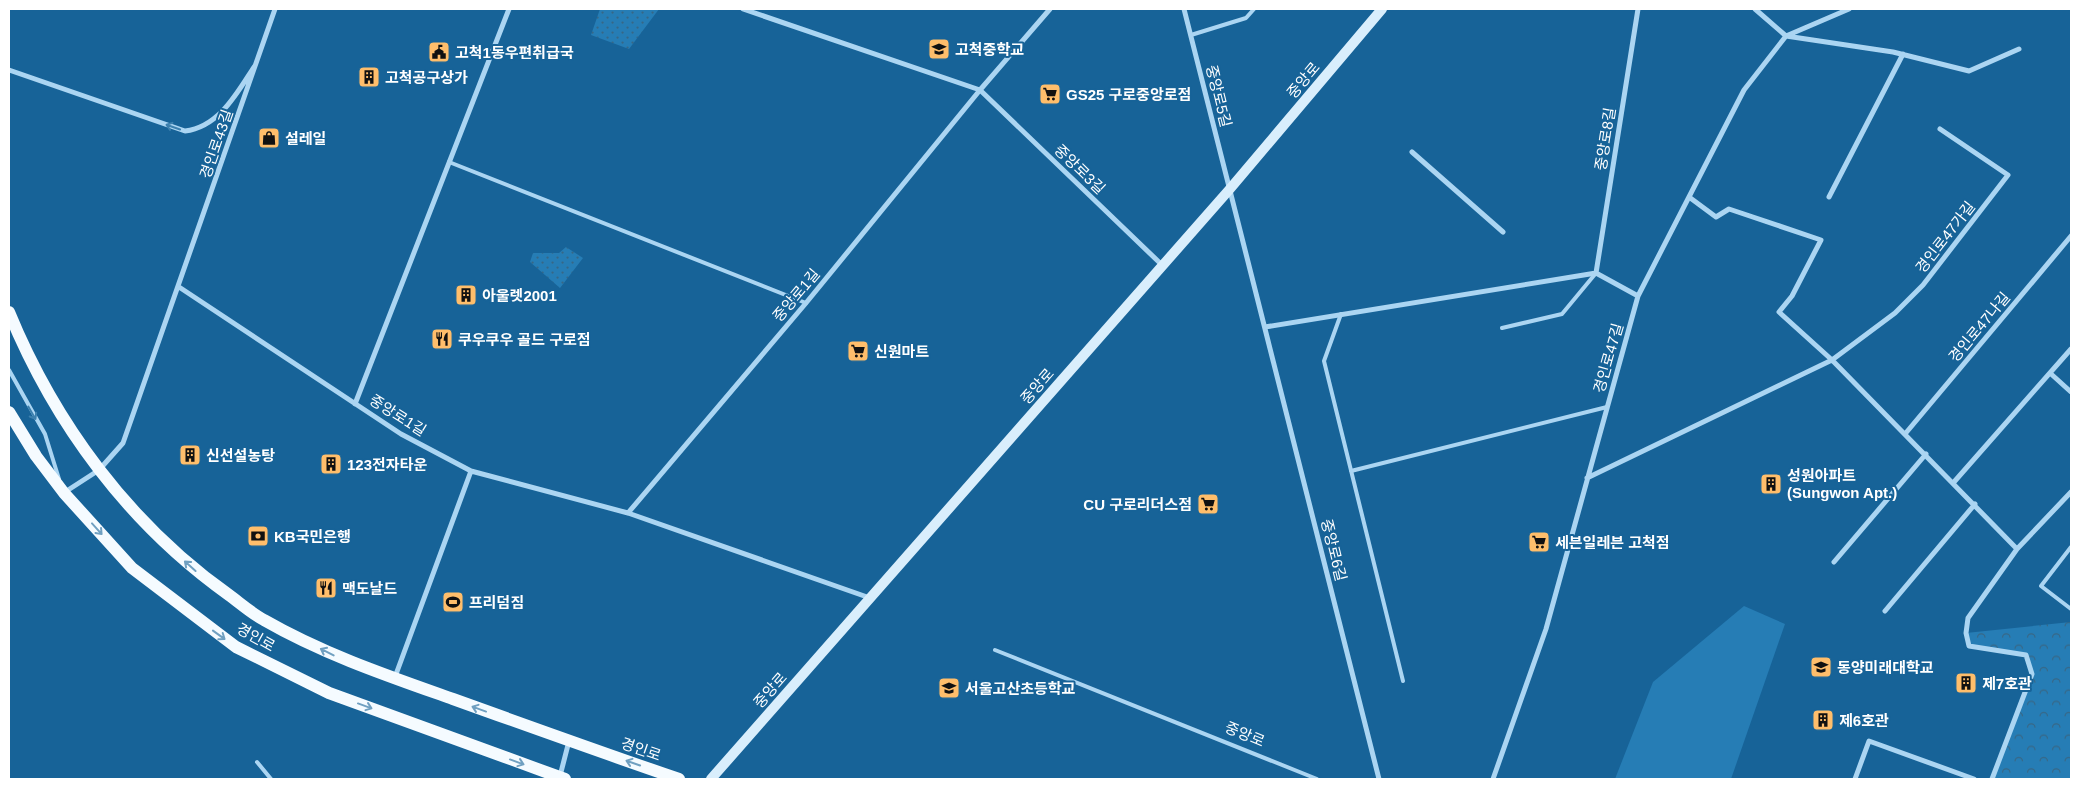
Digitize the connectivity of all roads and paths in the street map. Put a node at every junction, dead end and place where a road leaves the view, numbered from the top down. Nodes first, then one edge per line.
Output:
1 (275, 9) edge
2 (509, 9) edge
3 (744, 9) edge
4 (1050, 9) edge
5 (1184, 9) edge
6 (1254, 9) edge
7 (1382, 9) edge
8 (1638, 9) edge
9 (1755, 9) edge
10 (1849, 9) edge
11 (1191, 35) junction
12 (1786, 36) junction
13 (2019, 49) dead end
14 (1903, 54) junction
15 (259, 60) junction
16 (9, 70) edge
17 (980, 90) junction
18 (1940, 129) dead end
19 (1412, 152) dead end
20 (449, 162) junction
21 (1229, 190) junction
22 (1829, 197) dead end
23 (1689, 198) junction
24 (1503, 232) dead end
25 (2071, 236) edge
26 (1163, 266) junction
27 (1596, 273) junction
28 (179, 287) junction
29 (1638, 296) junction
30 (806, 303) junction
31 (9, 312) edge
32 (1341, 314) junction
33 (1265, 327) junction
34 (1502, 328) dead end
35 (2071, 349) edge
36 (1832, 360) junction
37 (9, 370) edge
38 (2050, 373) junction
39 (2071, 392) edge
40 (355, 404) junction
41 (1607, 407) junction
42 (9, 412) edge
43 (1905, 434) junction
44 (1926, 454) junction
45 (99, 470) junction
46 (471, 470) junction
47 (1351, 471) junction
48 (1587, 478) junction
49 (1954, 482) junction
50 (2071, 492) edge
51 (64, 493) junction
52 (1975, 504) junction
53 (628, 513) junction
54 (2071, 547) edge
55 (2017, 549) junction
56 (1834, 562) dead end
57 (871, 598) junction
58 (2071, 609) edge
59 (1885, 611) dead end
60 (995, 650) dead end
61 (395, 678) junction
62 (1403, 681) dead end
63 (569, 741) junction
64 (258, 762) dead end
65 (271, 779) edge
66 (561, 779) edge
67 (679, 779) edge
68 (712, 779) edge
69 (1318, 779) edge
70 (1379, 779) edge
71 (1493, 779) edge
72 (1855, 779) edge
73 (1974, 779) edge
74 (1992, 779) edge

1 - 15 street, 경인로43길
2 - 20 street
3 - 17 street, 중앙로3길
4 - 17 street
5 - 11 street, 중앙로5길
6 - 11 lane
7 - 21 main road, 중앙로
8 - 27 street, 중앙로8길
9 - 12 street
10 - 12 street, 경인로47길
11 - 21 street, 중앙로5길
12 - 14 street
12 - 23 street, 경인로47길
13 - 14 street
14 - 22 street
15 -> 16 street
15 - 28 street, 경인로43길
17 - 26 street, 중앙로3길
17 - 30 street, 중앙로1길
18 - 36 street, 경인로47가길
19 - 24 street
20 - 30 lane
20 - 40 street
21 - 26 main road, 중앙로
21 - 33 street, 중앙로6길
23 - 29 street, 경인로47길
23 - 36 street
25 - 43 street, 경인로47나길
26 - 57 main road, 중앙로
27 - 29 street
27 - 32 street
27 - 34 lane
28 - 40 street, 중앙로1길
28 - 45 street, 경인로43길
29 - 41 street, 경인로47길
30 - 53 street, 중앙로1길
31 - 45 main road, 경인로
32 - 33 street
32 - 47 lane
33 - 70 street, 중앙로6길
35 - 38 street
36 - 43 street
36 - 48 street, 경인로47가길
37 -> 51 lane
38 - 39 street
38 - 49 street
40 - 46 street, 중앙로1길
41 - 47 lane
41 - 48 street, 경인로47길
42 - 51 main road, 경인로
43 - 44 street
44 - 49 street
44 - 56 street
45 - 51 street, 경인로43길
61 -> 45 main road, 경인로
46 - 53 street, 중앙로1길
46 - 61 street
47 - 62 lane
48 - 71 street, 경인로47길
49 - 52 street
50 - 55 street
51 -> 66 main road, 경인로
52 - 55 street
52 - 59 street
53 - 57 street, 중앙로1길
54 - 58 lane
55 - 74 street
57 - 68 main road, 중앙로
60 - 69 lane, 중앙로
63 -> 61 main road, 경인로
63 - 66 street
67 -> 63 main road, 경인로
64 - 65 lane
72 - 73 street

